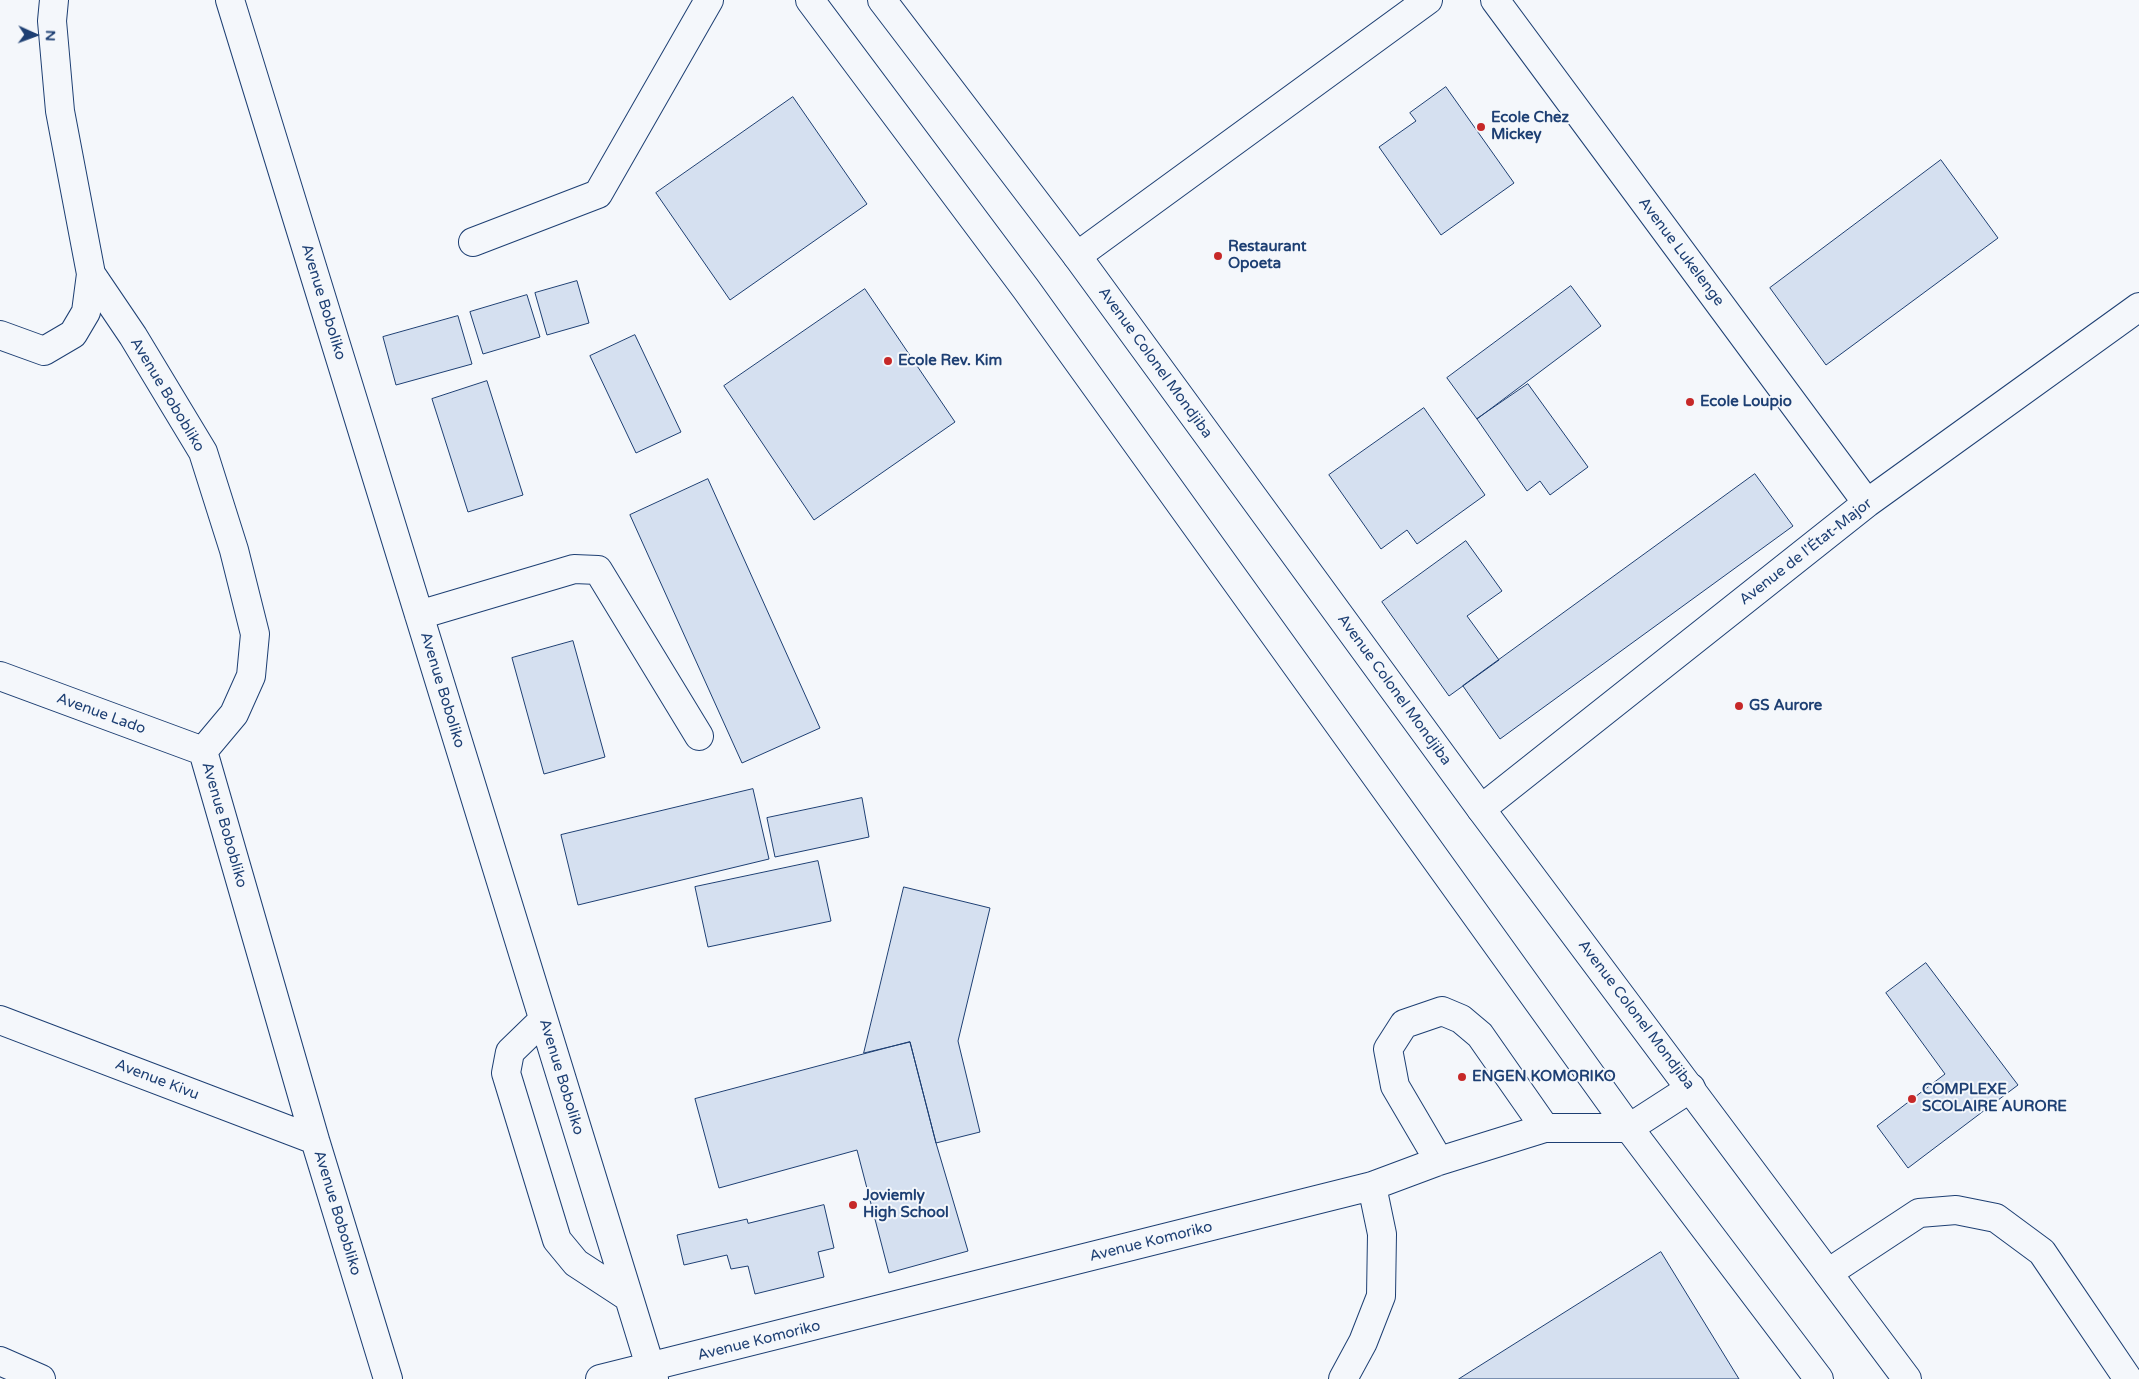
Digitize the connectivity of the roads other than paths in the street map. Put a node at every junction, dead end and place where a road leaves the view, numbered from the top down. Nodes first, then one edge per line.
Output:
1 (54, 0) edge
2 (230, 0) edge
3 (709, 0) edge
4 (810, 0) edge
5 (882, 0) edge
6 (1428, 0) edge
7 (1494, 0) edge
8 (473, 242) dead end
9 (1077, 256) junction
10 (91, 274) junction
11 (2139, 307) edge
12 (0, 335) edge
13 (1867, 503) junction
14 (419, 615) junction
15 (0, 676) edge
16 (699, 736) dead end
17 (203, 751) junction
18 (1481, 809) junction
19 (0, 1020) edge
20 (543, 1020) junction
21 (1691, 1088) junction
22 (1545, 1128) junction
23 (1629, 1128) junction
24 (315, 1140) junction
25 (1439, 1161) junction
26 (1372, 1186) junction
27 (1828, 1273) junction
28 (628, 1297) junction
29 (0, 1361) edge
30 (652, 1374) edge
31 (41, 1379) edge
32 (388, 1379) edge
33 (600, 1379) edge
34 (1343, 1379) edge
35 (1819, 1379) edge
36 (1907, 1379) edge
37 (2128, 1379) edge

1 - 10 street, Avenue Bobobliko
2 - 14 street, Avenue Boboliko
3 - 8 street
4 - 23 street
5 - 9 street, Avenue Colonel Mondjiba
6 - 9 street
7 - 13 street, Avenue Lukelenge
9 - 18 street, Avenue Colonel Mondjiba
10 - 12 street, Avenue Bobobliko
10 - 17 street, Avenue Bobobliko
11 - 13 street, Avenue de l'État-Major
13 - 18 street, Avenue de l'État-Major
14 - 16 street
14 - 20 street, Avenue Boboliko
15 - 17 street, Avenue Lado
17 - 24 street, Avenue Bobobliko
18 - 21 street, Avenue Colonel Mondjiba
19 - 24 street, Avenue Kivu
20 - 28 street, Avenue Boboliko
20 - 28 street
21 - 23 street
21 - 27 street, Avenue Colonel Mondjiba
22 - 23 street, Avenue Komoriko
22 - 25 street, Avenue Komoriko
22 - 25 street
23 - 35 street
24 - 32 street, Avenue Bobobliko
25 - 26 street, Avenue Komoriko
26 - 30 street, Avenue Komoriko
26 - 34 street
27 - 36 street, Avenue Colonel Mondjiba
27 - 37 street
28 - 30 street, Avenue Boboliko
29 - 31 street
30 - 33 street, Avenue Komoriko

